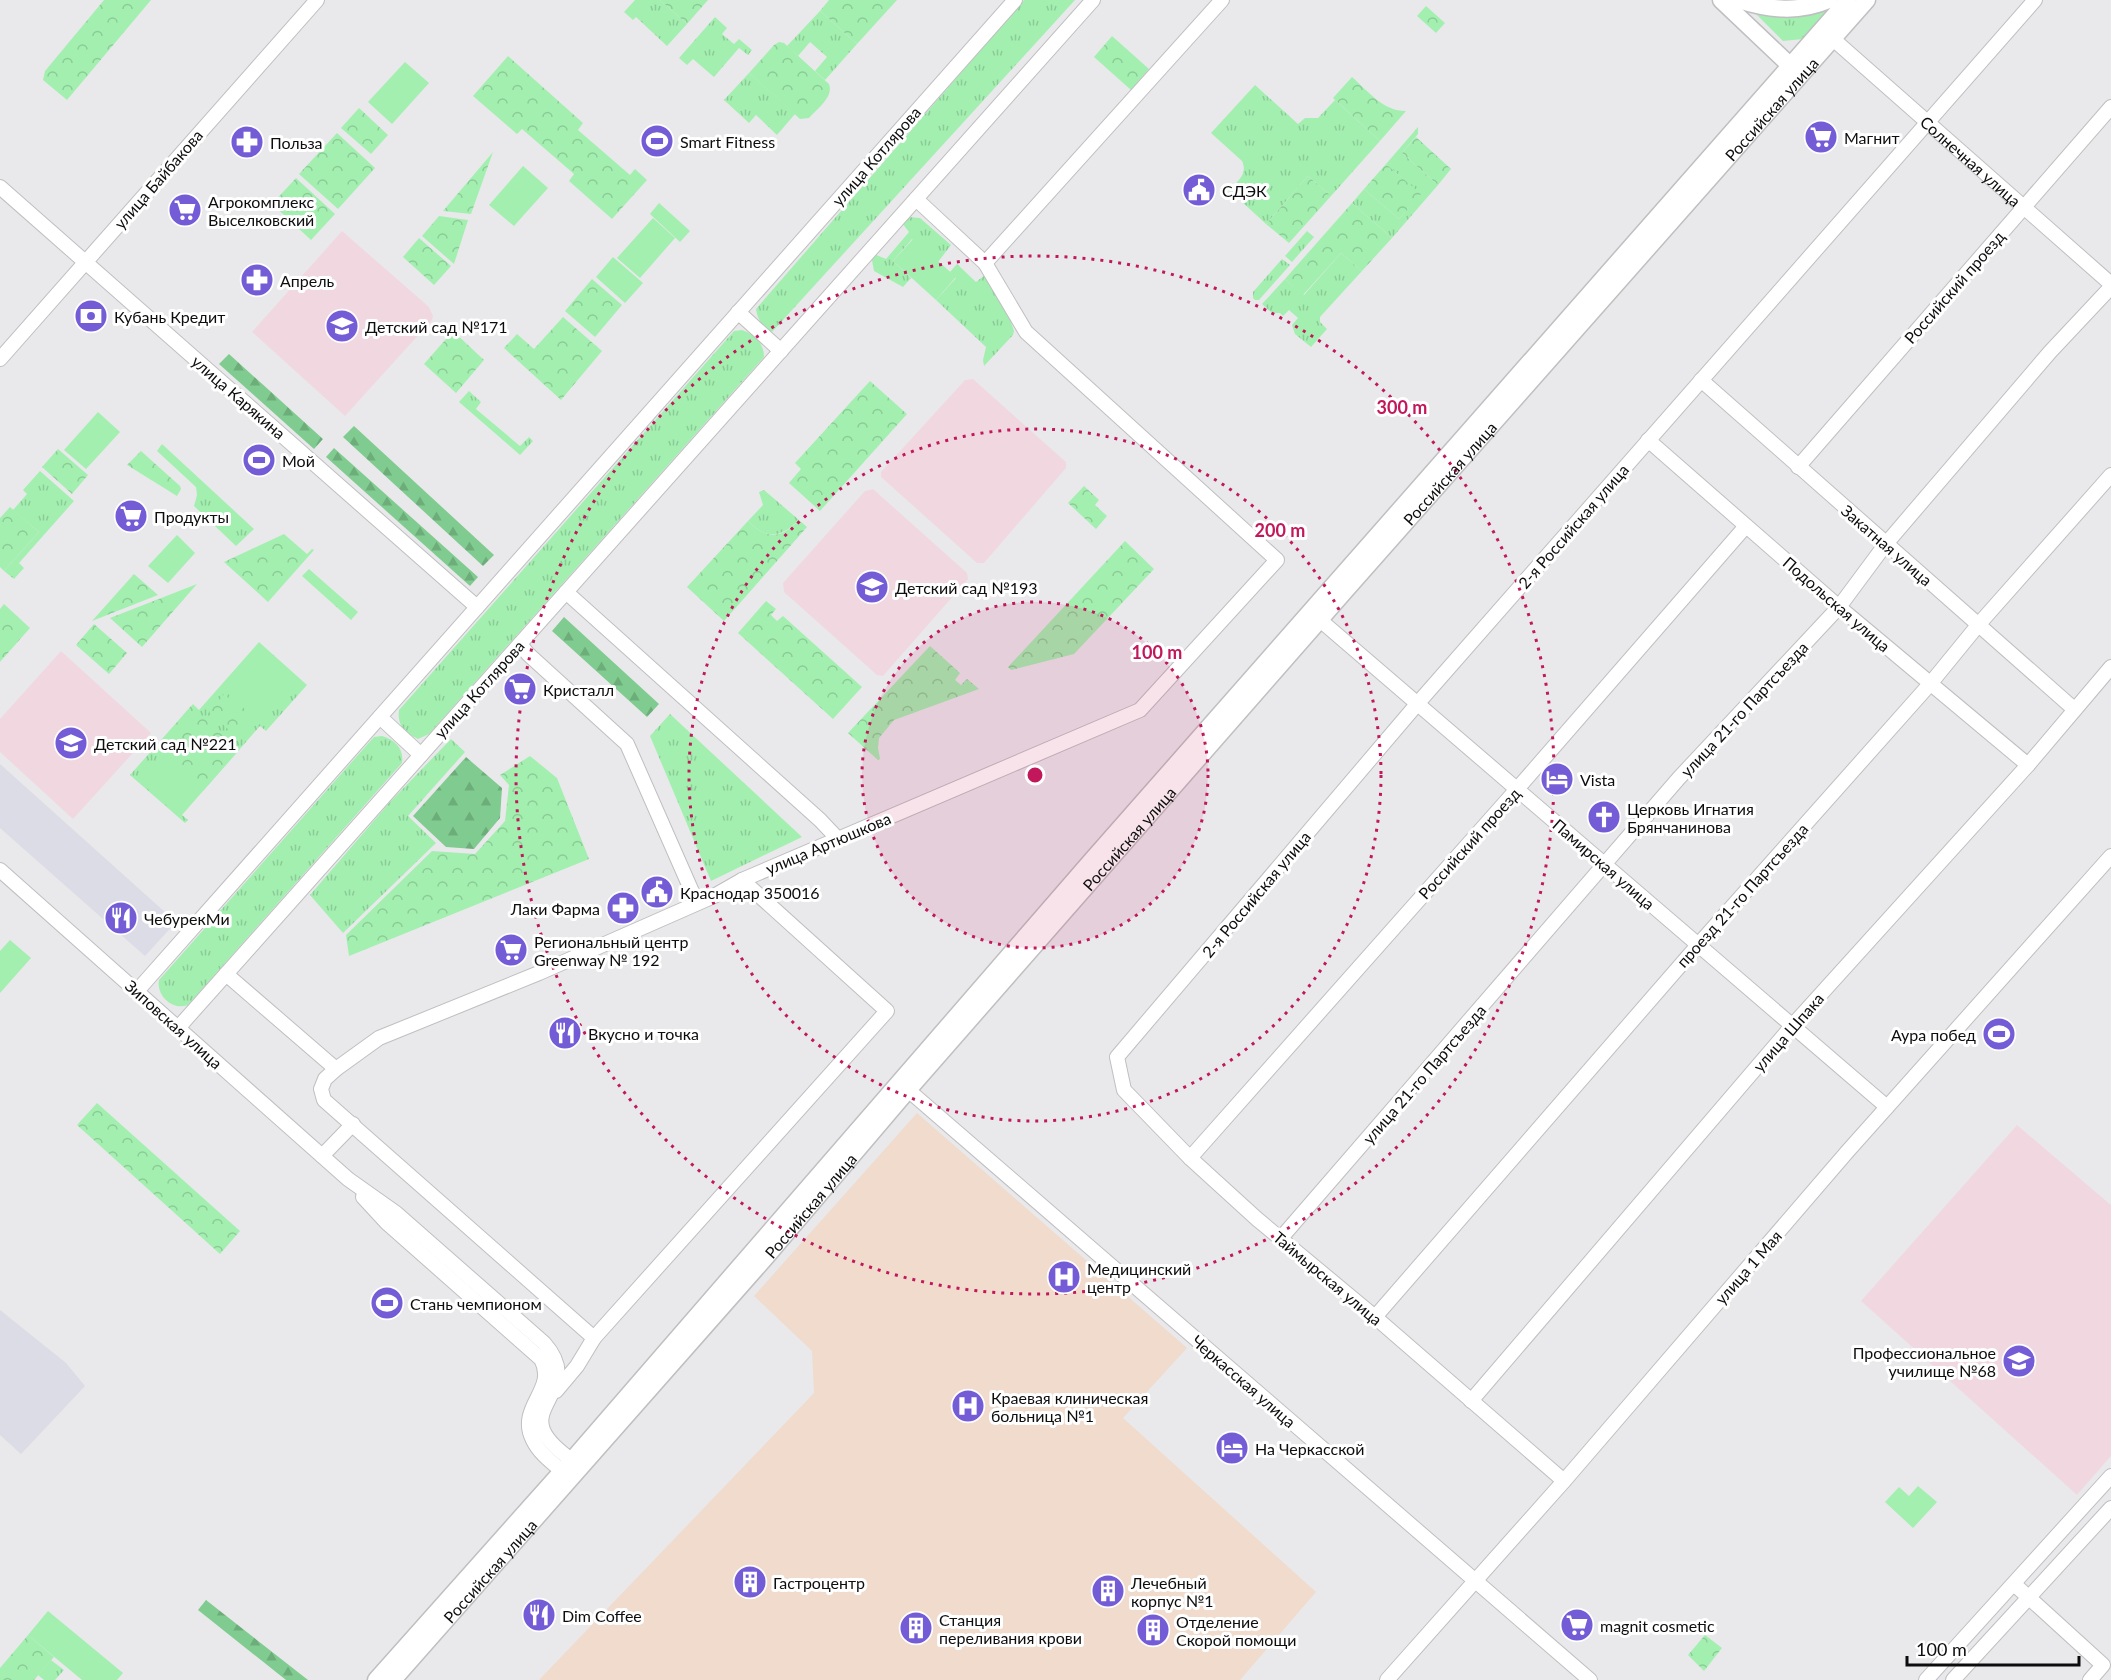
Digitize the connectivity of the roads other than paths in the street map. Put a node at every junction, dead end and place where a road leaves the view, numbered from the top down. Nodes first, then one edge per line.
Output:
1 (317, 0) edge
2 (1015, 0) edge
3 (1094, 0) edge
4 (1222, 0) edge
5 (1721, 0) edge
6 (1738, 0) edge
7 (1829, 0) edge
8 (1848, 0) edge
9 (1867, 0) edge
10 (2035, 0) edge
11 (1833, 39) junction
12 (1796, 71) junction
13 (2111, 107) edge
14 (1926, 122) junction
15 (0, 187) edge
16 (916, 199) junction
17 (2023, 207) junction
18 (86, 261) junction
19 (985, 262) junction
20 (2111, 286) edge
21 (738, 312) junction
22 (781, 351) junction
23 (0, 359) edge
24 (1701, 380) junction
25 (1648, 440) junction
26 (1798, 467) junction
27 (2111, 475) edge
28 (1746, 526) junction
29 (1885, 545) junction
30 (566, 592) junction
31 (477, 607) junction
32 (1839, 607) junction
33 (1320, 620) junction
34 (1978, 624) junction
35 (520, 644) junction
36 (2111, 667) edge
37 (1930, 684) junction
38 (1418, 703) junction
39 (2074, 709) junction
40 (380, 717) junction
41 (421, 755) junction
42 (2028, 765) junction
43 (1518, 788) junction
44 (838, 839) junction
45 (2111, 856) edge
46 (1604, 864) junction
47 (0, 870) edge
48 (742, 880) junction
49 (697, 903) junction
50 (1698, 945) junction
51 (226, 974) junction
52 (137, 991) junction
53 (1792, 1026) junction
54 (178, 1028) junction
55 (1118, 1057) joint
56 (336, 1069) junction
57 (903, 1086) junction
58 (1887, 1107) junction
59 (353, 1124) junction
60 (322, 1156) junction
61 (1190, 1158) junction
62 (348, 1179) junction
63 (1281, 1239) junction
64 (1375, 1317) junction
65 (594, 1338) junction
66 (554, 1394) junction
67 (1471, 1401) junction
68 (571, 1469) junction
69 (2111, 1476) edge
70 (1564, 1480) junction
71 (2111, 1508) edge
72 (1474, 1580) junction
73 (2014, 1584) junction
74 (2029, 1598) junction
75 (376, 1680) edge
76 (393, 1680) edge
77 (1387, 1680) edge
78 (1590, 1680) edge
79 (1926, 1680) edge
80 (1953, 1680) edge
81 (2090, 1680) edge

1 - 18 street, улица Байбакова
2 - 21 street, улица Котлярова
3 - 16 street, улица Котлярова
4 - 19 street
5 - 12 main road
6 - 7 main road
8 - 12 main road, Российская улица
9 - 11 main road, Российская улица
10 - 14 street, 2-я Российская улица
11 - 12 main road, Российская улица
11 - 14 street, Солнечная улица
12 - 33 main road, Российская улица
12 - 57 main road, Российская улица
13 - 17 street, Российский проезд
14 - 17 street, Солнечная улица
14 - 24 street, 2-я Российская улица
15 - 18 street, улица Карякина
16 - 19 street
16 - 22 street, улица Котлярова
17 - 20 street, Солнечная улица
17 - 26 street, Российский проезд
18 - 23 street, улица Байбакова
18 - 31 street, улица Карякина
19 - 44 street, улица Артюшкова
20 - 29 street, улица 21-го Партсъезда
21 - 22 street
21 - 31 street, улица Котлярова
22 - 30 street, улица Котлярова
24 - 25 street, 2-я Российская улица
24 - 26 street, Закатная улица
25 - 28 street, Подольская улица
25 - 38 street, 2-я Российская улица
26 - 29 street, Закатная улица
27 - 34 street, проезд 21-го Партсъезда
28 - 32 street, Подольская улица
28 - 43 street, Российский проезд
29 - 32 street, улица 21-го Партсъезда
29 - 34 street, Закатная улица
30 - 35 street, улица Котлярова
30 - 44 street
31 - 40 street, улица Котлярова
32 - 37 street, Подольская улица
32 - 46 street, улица 21-го Партсъезда
33 - 38 street, Памирская улица
33 - 57 main road, Российская улица
34 - 37 street, проезд 21-го Партсъезда
34 - 39 street, Закатная улица
35 - 41 street, улица Котлярова
35 - 49 street
36 - 39 street, улица Шпака
37 - 42 street, Подольская улица
37 - 50 street, проезд 21-го Партсъезда
38 - 43 street, Памирская улица
38 - 55 street, 2-я Российская улица
39 - 42 street, улица Шпака
40 - 41 street
40 - 52 street, улица Котлярова
41 - 51 street, улица Котлярова
42 - 53 street, улица Шпака
43 - 46 street, Памирская улица
43 - 61 street, Российский проезд
44 - 48 street, улица Артюшкова
45 - 58 street, улица 1 Мая
46 - 50 street, Памирская улица
46 - 63 street, улица 21-го Партсъезда
47 - 52 street, Зиповская улица
48 - 49 street, улица Артюшкова
48 - 65 street
49 - 56 street, улица Артюшкова
50 - 53 street, Памирская улица
50 - 64 street, проезд 21-го Партсъезда
51 - 54 street, улица Котлярова
51 - 56 street
52 - 54 street, Зиповская улица
53 - 58 street, Памирская улица
53 - 67 street, улица Шпака
54 - 60 street, Зиповская улица
55 - 61 street, Таймырская улица
56 - 59 street
57 - 68 main road, Российская улица
57 - 72 street, Черкасская улица
58 - 70 street, улица 1 Мая
59 - 60 street
59 - 65 street
60 - 62 street, Зиповская улица
61 - 63 street, Таймырская улица
62 - 66 street, Зиповская улица
62 - 68 street, Зиповская улица
63 - 64 street, Таймырская улица
64 - 67 street, Таймырская улица
65 - 66 street
66 - 68 street, Зиповская улица
67 - 70 street, Таймырская улица
68 - 75 main road, Российская улица
68 - 76 main road, Российская улица
69 - 73 street
70 - 72 street, улица 1 Мая
71 - 74 street
72 - 77 street, улица 1 Мая
72 - 78 street, Черкасская улица
73 - 74 street
73 - 79 street
74 - 80 street
74 - 81 street

